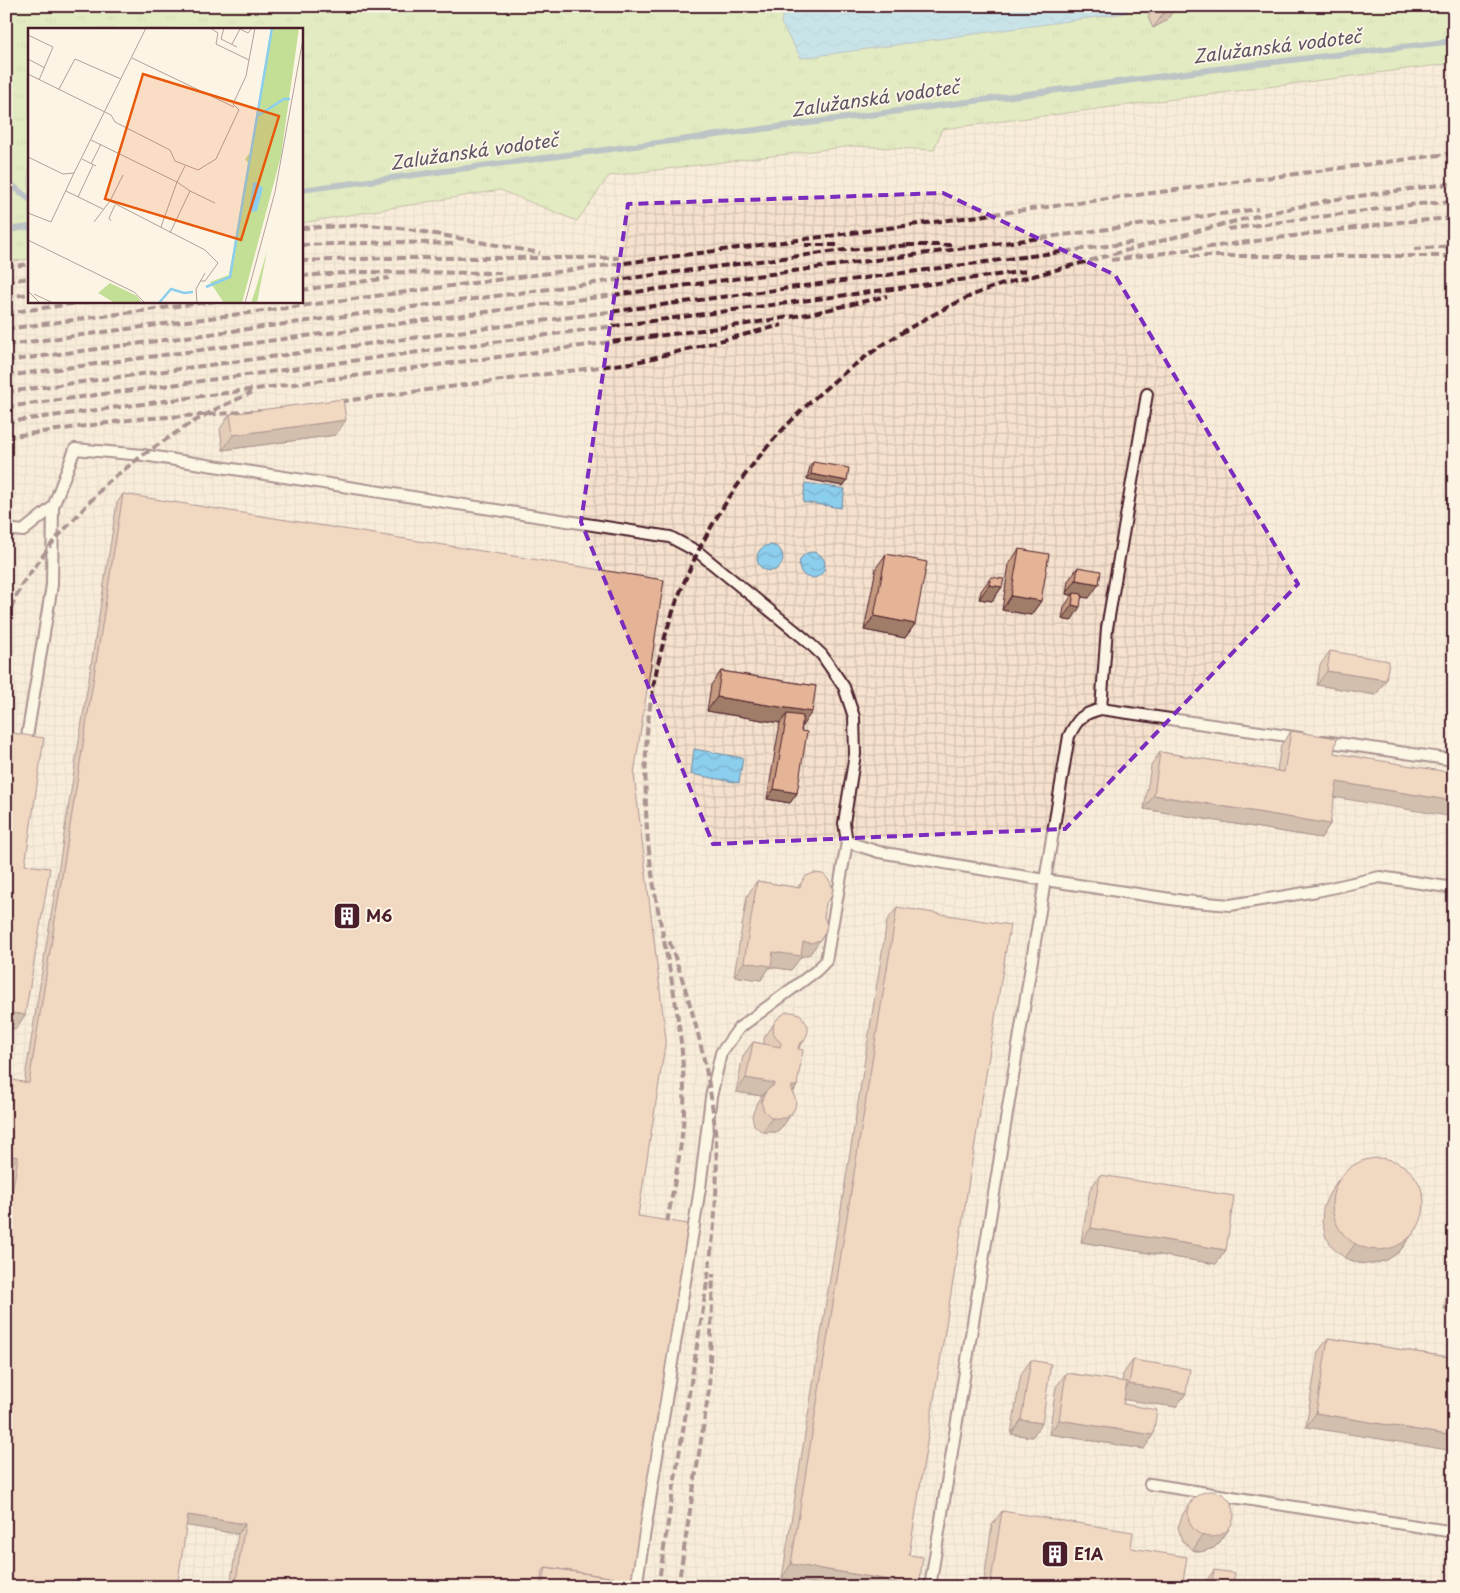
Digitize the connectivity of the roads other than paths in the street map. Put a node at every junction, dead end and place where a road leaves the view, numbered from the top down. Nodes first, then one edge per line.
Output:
1 (1148, 394) dead end
2 (53, 507) junction
3 (6, 529) edge
4 (1101, 708) junction
5 (24, 760) edge
6 (1454, 760) edge
7 (847, 842) junction
8 (1045, 880) junction
9 (1454, 888) edge
10 (1150, 1484) dead end
11 (1454, 1532) edge
12 (636, 1587) edge
13 (930, 1587) edge

1 - 4 lane
2 - 3 lane
2 - 5 lane
2 - 7 lane
4 - 6 lane
4 - 8 lane
7 - 8 lane
7 - 12 lane
8 - 9 lane
8 - 13 lane
10 - 11 lane

